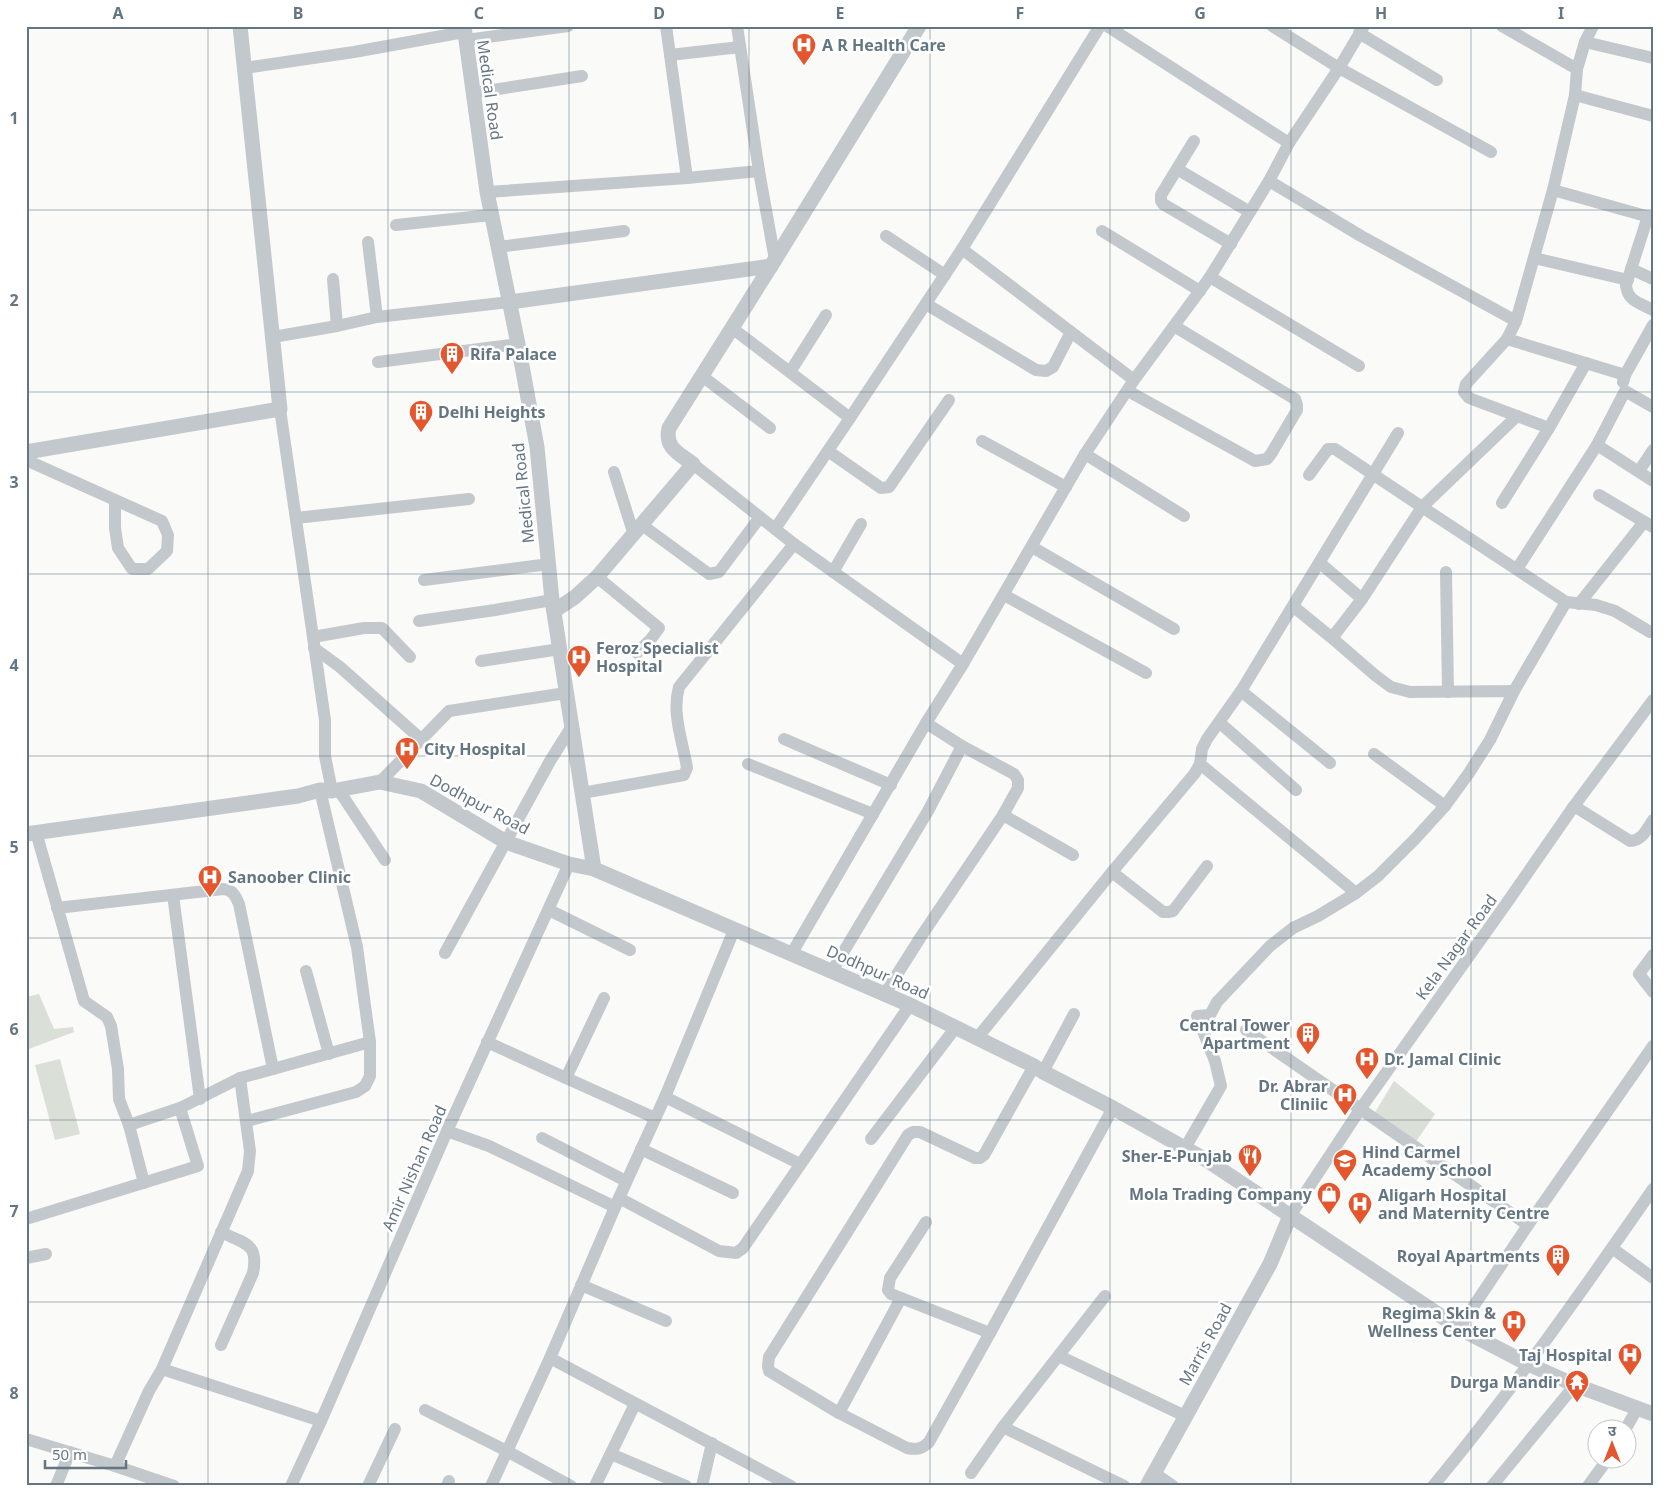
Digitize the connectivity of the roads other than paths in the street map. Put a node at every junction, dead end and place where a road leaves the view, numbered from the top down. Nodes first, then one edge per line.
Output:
1 (240, 26) edge
2 (568, 26) edge
3 (666, 26) edge
4 (737, 26) edge
5 (919, 26) edge
6 (1100, 26) edge
7 (1107, 26) edge
8 (1272, 26) edge
9 (1502, 26) edge
10 (1593, 26) edge
11 (1362, 30) edge
12 (465, 33) edge
13 (1585, 42) junction
14 (740, 46) junction
15 (670, 55) junction
16 (1653, 58) edge
17 (245, 68) junction
18 (1339, 68) junction
19 (1577, 69) junction
20 (582, 76) dead end
21 (1437, 80) dead end
22 (473, 93) junction
23 (1575, 95) junction
24 (1653, 116) edge
25 (1194, 141) dead end
26 (1289, 143) junction
27 (1491, 152) dead end
28 (1177, 169) junction
29 (759, 171) junction
30 (687, 178) junction
31 (1269, 182) junction
32 (1553, 190) junction
33 (487, 192) junction
34 (1250, 212) junction
35 (491, 215) junction
36 (1650, 217) edge
37 (396, 225) dead end
38 (624, 231) dead end
39 (1102, 231) dead end
40 (886, 236) dead end
41 (368, 242) dead end
42 (1231, 244) junction
43 (498, 247) junction
44 (962, 249) junction
45 (1534, 258) junction
46 (773, 263) junction
47 (1630, 274) junction
48 (945, 276) junction
49 (1210, 278) junction
50 (333, 279) dead end
51 (1653, 280) edge
52 (1200, 291) junction
53 (510, 302) junction
54 (926, 304) junction
55 (1653, 310) edge
56 (826, 315) dead end
57 (377, 317) junction
58 (1516, 321) junction
59 (1653, 325) edge
60 (337, 326) junction
61 (1174, 326) junction
62 (732, 328) junction
63 (1071, 332) junction
64 (273, 336) junction
65 (1507, 339) junction
66 (518, 344) junction
67 (378, 362) dead end
68 (1586, 363) junction
69 (1360, 366) dead end
70 (790, 372) junction
71 (1624, 375) junction
72 (702, 376) junction
73 (1131, 385) junction
74 (1625, 392) junction
75 (949, 400) dead end
76 (1653, 406) edge
77 (280, 409) junction
78 (1516, 416) junction
79 (850, 418) junction
80 (770, 428) dead end
81 (1549, 428) junction
82 (1398, 433) dead end
83 (982, 441) dead end
84 (1597, 445) junction
85 (1653, 450) edge
86 (828, 451) junction
87 (26, 452) edge
88 (1085, 454) junction
89 (26, 460) edge
90 (693, 464) junction
91 (1638, 471) junction
92 (614, 472) dead end
93 (1372, 474) junction
94 (1310, 475) dead end
95 (1653, 481) edge
96 (1066, 487) junction
97 (1599, 495) dead end
98 (469, 499) dead end
99 (115, 500) junction
100 (1502, 503) dead end
101 (1422, 507) junction
102 (1184, 516) dead end
103 (760, 517) junction
104 (296, 518) junction
105 (861, 524) dead end
106 (1648, 525) edge
107 (776, 529) junction
108 (638, 530) junction
109 (794, 544) junction
110 (1032, 547) junction
111 (1320, 563) junction
112 (548, 564) junction
113 (1517, 569) junction
114 (833, 572) junction
115 (1446, 572) dead end
116 (597, 577) junction
117 (424, 580) dead end
118 (1004, 595) junction
119 (1362, 599) junction
120 (1566, 602) junction
121 (1580, 604) junction
122 (553, 606) junction
123 (1294, 607) junction
124 (419, 621) dead end
125 (1174, 629) dead end
126 (1652, 631) edge
127 (1332, 638) junction
128 (313, 642) junction
129 (560, 649) junction
130 (637, 653) dead end
131 (410, 657) dead end
132 (481, 661) dead end
133 (963, 664) junction
134 (1146, 673) dead end
135 (1241, 691) junction
136 (1514, 691) junction
137 (1448, 692) junction
138 (566, 693) junction
139 (1653, 700) edge
140 (1220, 723) junction
141 (926, 724) junction
142 (572, 726) junction
143 (784, 738) dead end
144 (422, 740) junction
145 (962, 746) junction
146 (1374, 754) dead end
147 (1330, 763) dead end
148 (748, 764) dead end
149 (1200, 764) junction
150 (380, 782) junction
151 (891, 784) junction
152 (330, 790) junction
153 (1296, 790) dead end
154 (582, 792) junction
155 (1445, 806) junction
156 (1574, 806) junction
157 (873, 814) junction
158 (1003, 815) junction
159 (1653, 820) edge
160 (31, 833) edge
161 (506, 842) junction
162 (1073, 855) dead end
163 (385, 860) dead end
164 (569, 864) junction
165 (1207, 866) dead end
166 (594, 869) junction
167 (1112, 872) junction
168 (1356, 893) junction
169 (173, 895) junction
170 (57, 908) junction
171 (549, 910) junction
172 (734, 930) junction
173 (630, 950) dead end
174 (445, 953) dead end
175 (792, 953) junction
176 (1653, 955) edge
177 (306, 971) dead end
178 (832, 971) junction
179 (1653, 992) edge
180 (884, 995) junction
181 (604, 998) dead end
182 (910, 1005) junction
183 (1074, 1014) dead end
184 (956, 1028) junction
185 (1246, 1030) dead end
186 (978, 1037) junction
187 (370, 1042) junction
188 (487, 1042) junction
189 (1653, 1046) edge
190 (329, 1054) junction
191 (273, 1069) junction
192 (1038, 1069) junction
193 (240, 1078) junction
194 (566, 1078) junction
195 (665, 1097) junction
196 (200, 1099) junction
197 (180, 1108) junction
198 (1113, 1108) junction
199 (1361, 1108) junction
200 (655, 1118) junction
201 (247, 1121) junction
202 (128, 1125) junction
203 (447, 1132) junction
204 (542, 1138) dead end
205 (871, 1139) dead end
206 (1185, 1148) junction
207 (641, 1149) junction
208 (800, 1164) junction
209 (626, 1182) junction
210 (144, 1183) junction
211 (1653, 1189) edge
212 (732, 1193) dead end
213 (617, 1202) junction
214 (1290, 1216) junction
215 (26, 1219) edge
216 (926, 1222) dead end
217 (1528, 1225) junction
218 (221, 1232) junction
219 (1612, 1248) junction
220 (46, 1254) dead end
221 (26, 1258) edge
222 (1653, 1278) edge
223 (581, 1285) junction
224 (1105, 1296) dead end
225 (901, 1298) junction
226 (666, 1322) dead end
227 (1459, 1328) junction
228 (990, 1333) junction
229 (221, 1345) dead end
230 (1059, 1356) junction
231 (550, 1358) junction
232 (1528, 1364) junction
233 (162, 1369) junction
234 (1575, 1385) junction
235 (635, 1404) junction
236 (1637, 1409) junction
237 (425, 1410) dead end
238 (839, 1413) junction
239 (1653, 1414) edge
240 (1185, 1416) junction
241 (1631, 1420) edge
242 (321, 1421) junction
243 (1003, 1427) junction
244 (395, 1429) dead end
245 (26, 1438) edge
246 (712, 1443) junction
247 (507, 1451) junction
248 (70, 1452) junction
249 (611, 1454) junction
250 (116, 1466) junction
251 (1600, 1470) edge
252 (971, 1473) dead end
253 (1150, 1480) edge
254 (149, 1482) edge
255 (56, 1486) edge
256 (174, 1486) edge
257 (291, 1486) edge
258 (368, 1486) edge
259 (491, 1486) edge
260 (571, 1486) edge
261 (595, 1486) edge
262 (686, 1486) edge
263 (702, 1486) edge
264 (790, 1486) edge
265 (1124, 1486) edge
266 (1173, 1486) edge
267 (1434, 1486) edge
268 (1492, 1486) edge
269 (1588, 1486) edge

1 - 17 street
2 - 12 street
3 - 15 street
4 - 14 street
5 - 46 street
6 - 44 street
7 - 26 street
8 - 18 street
9 - 19 street
10 - 13 street
11 - 18 street
11 - 21 street
12 - 17 street
12 - 22 street, Medical Road
13 - 16 street
13 - 19 street
14 - 15 street
14 - 29 street
15 - 30 street
17 - 64 street
18 - 26 street
18 - 27 street
19 - 23 street
20 - 22 street
22 - 33 street, Medical Road
23 - 24 street
23 - 32 street
25 - 28 street
26 - 31 street
28 - 34 street
28 - 42 street
29 - 30 street
29 - 46 street
30 - 33 street
31 - 34 street
31 - 58 street
32 - 36 street
32 - 45 street
33 - 35 street, Medical Road
34 - 42 street
35 - 37 street
35 - 43 street, Medical Road
36 - 47 street
38 - 43 street
39 - 52 street
40 - 48 street
41 - 57 street
42 - 49 street
43 - 53 street, Medical Road
44 - 48 street
44 - 63 street
45 - 47 street
45 - 58 street
46 - 53 street
46 - 62 street
47 - 51 street
47 - 55 street
48 - 54 street
49 - 52 street
49 - 69 street
50 - 60 street
52 - 61 street
53 - 57 street
53 - 66 street, Medical Road
54 - 63 street
54 - 79 street
56 - 70 street
57 - 60 street
58 - 65 street
59 - 71 street
60 - 64 street
61 - 73 street
61 - 73 street
62 - 70 street
62 - 72 street
63 - 73 street
64 - 77 street
65 - 68 street
65 - 78 street
66 - 67 street
66 - 112 street, Medical Road
68 - 71 street
68 - 81 street
70 - 79 street
71 - 74 street
72 - 80 street
72 - 90 street
73 - 88 street
74 - 76 street
74 - 84 street
75 - 86 street
77 - 87 street
77 - 104 street
78 - 81 street
78 - 101 street
79 - 86 street
81 - 100 street
82 - 93 street
83 - 96 street
84 - 91 street
84 - 113 street
85 - 91 street
86 - 107 street
88 - 96 street
88 - 102 street
89 - 99 street
90 - 103 street
90 - 108 street
91 - 95 street
92 - 108 street
93 - 94 street
93 - 101 street
93 - 111 street
96 - 110 street
97 - 106 street
98 - 104 street
99 - 99 street
101 - 113 street
101 - 119 street
103 - 107 street
103 - 108 street
104 - 128 street
105 - 114 street
106 - 121 street
107 - 109 street
108 - 116 street
109 - 114 street
109 - 154 street
110 - 118 street
110 - 125 street
111 - 119 street
111 - 123 street
112 - 117 street
112 - 122 street, Medical Road
113 - 120 street
114 - 133 street
115 - 137 street
116 - 122 street
116 - 130 street
118 - 133 street
118 - 134 street
119 - 127 street
120 - 121 street
120 - 136 street
121 - 126 street
122 - 124 street
122 - 129 street, Medical Road
123 - 127 street
123 - 135 street
127 - 137 street
128 - 131 street
128 - 144 street
128 - 152 street
129 - 132 street
129 - 138 street, Medical Road
133 - 141 street
135 - 140 street
135 - 147 street
136 - 137 street
136 - 155 street
138 - 142 street, Medical Road
138 - 144 street
139 - 156 street, Kela Nagar Road
140 - 149 street
140 - 153 street
141 - 145 street
141 - 151 street
142 - 154 street, Medical Road
142 - 161 street
143 - 151 street
144 - 150 street
145 - 158 street
145 - 178 street
146 - 155 street
148 - 157 street
149 - 167 street
149 - 168 street
150 - 152 street, Dodhpur Road
150 - 161 street, Dodhpur Road
151 - 157 street
152 - 160 street, Dodhpur Road
152 - 163 street
152 - 187 street
154 - 166 street, Medical Road
155 - 168 street
156 - 159 street
156 - 199 street, Kela Nagar Road
157 - 175 street
158 - 162 street
158 - 180 street
160 - 170 street
161 - 164 street, Dodhpur Road
161 - 174 street
164 - 166 street, Dodhpur Road
164 - 171 street, Amir Nishan Road
165 - 167 street
166 - 172 street, Dodhpur Road
167 - 186 street
168 - 206 street
169 - 170 street
169 - 191 street
169 - 196 street
170 - 202 street
171 - 173 street
171 - 188 street, Amir Nishan Road
172 - 175 street, Dodhpur Road
172 - 195 street
175 - 178 street, Dodhpur Road
176 - 179 street
177 - 190 street
178 - 180 street, Dodhpur Road
180 - 182 street, Dodhpur Road
181 - 194 street
182 - 184 street, Dodhpur Road
182 - 208 street
183 - 192 street
184 - 186 street, Dodhpur Road
184 - 205 street
185 - 199 street
186 - 192 street, Dodhpur Road
187 - 190 street
187 - 201 street
188 - 194 street
188 - 203 street, Amir Nishan Road
189 - 217 street
190 - 191 street
191 - 193 street
192 - 198 street, Dodhpur Road
192 - 238 street
193 - 196 street
193 - 201 street
194 - 200 street
195 - 200 street
195 - 208 street
196 - 197 street
197 - 202 street
197 - 210 street
198 - 206 street, Dodhpur Road
198 - 228 street
199 - 214 street, Kela Nagar Road
199 - 217 street
200 - 207 street
201 - 218 street
202 - 210 street
203 - 213 street
203 - 242 street, Amir Nishan Road
204 - 209 street
206 - 214 street, Dodhpur Road
207 - 209 street
207 - 212 street
208 - 213 street
209 - 213 street
210 - 215 street
211 - 219 street
213 - 223 street
214 - 227 street, Dodhpur Road
214 - 240 street, Marris Road
216 - 225 street
217 - 227 street
218 - 229 street
218 - 233 street
219 - 222 street
219 - 232 street
220 - 221 street
223 - 226 street
223 - 231 street
224 - 230 street
225 - 228 street
225 - 238 street
227 - 232 street, Dodhpur Road
228 - 238 street
230 - 240 street
230 - 243 street
231 - 235 street
231 - 247 street
232 - 234 street, Dodhpur Road
232 - 267 street
233 - 242 street
233 - 250 street
234 - 236 street, Dodhpur Road
234 - 268 street
235 - 246 street
235 - 249 street
236 - 239 street, Dodhpur Road
236 - 241 street
237 - 247 street
240 - 253 street, Marris Road
242 - 257 street, Amir Nishan Road
243 - 252 street
243 - 265 street
244 - 258 street
245 - 248 street
246 - 263 street
246 - 264 street
247 - 259 street
247 - 260 street
248 - 250 street
248 - 255 street
249 - 261 street
249 - 262 street
250 - 254 street
251 - 269 street
253 - 266 street
254 - 256 street

